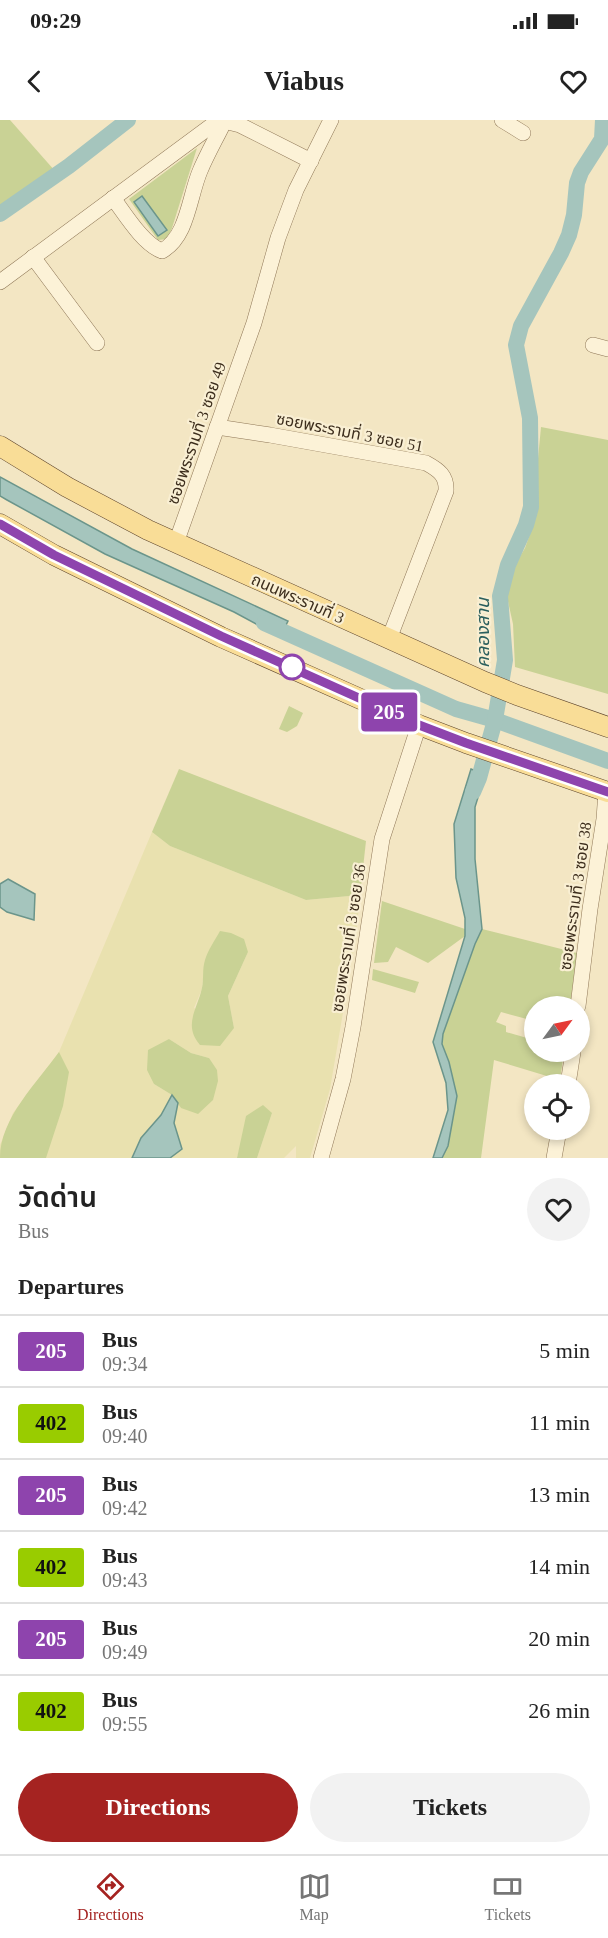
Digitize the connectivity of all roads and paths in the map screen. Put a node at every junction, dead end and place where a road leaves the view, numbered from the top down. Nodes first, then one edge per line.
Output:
1 (331, 120) edge
2 (502, 120) edge
3 (224, 121) edge
4 (523, 133) dead end
5 (310, 161) junction
6 (113, 198) junction
7 (288, 237) dead end
8 (33, 257) junction
9 (0, 282) edge
10 (249, 335) junction
11 (97, 343) dead end
12 (217, 427) junction
13 (0, 446) edge
14 (0, 524) edge
15 (176, 543) junction
16 (389, 639) junction
17 (419, 725) junction
18 (608, 727) edge
19 (607, 792) edge
20 (579, 996) edge
21 (557, 1140) edge
22 (321, 1158) edge
23 (554, 1158) edge

1 - 5 street, ซอยพระรามที่ 3 ซอย 49
2 - 4 street
3 - 5 street
3 - 6 street
3 - 6 street
5 - 10 street, ซอยพระรามที่ 3 ซอย 49
6 - 8 street
7 - 10 street, ซอยพระรามที่ 3 ซอย 49
8 - 9 street
8 - 11 street
10 - 12 street, ซอยพระรามที่ 3 ซอย 49
12 - 15 street, ซอยพระรามที่ 3 ซอย 49
12 - 16 street, ซอยพระรามที่ 3 ซอย 51
13 - 15 main road, ถนนพระรามที่ 3
14 - 17 main road
15 - 16 main road, ถนนพระรามที่ 3
16 - 18 main road, ถนนพระรามที่ 3
17 - 19 main road
17 - 22 street, ซอยพระรามที่ 3 ซอย 36
19 - 20 street, ซอยพระรามที่ 3 ซอย 38
21 - 23 street

